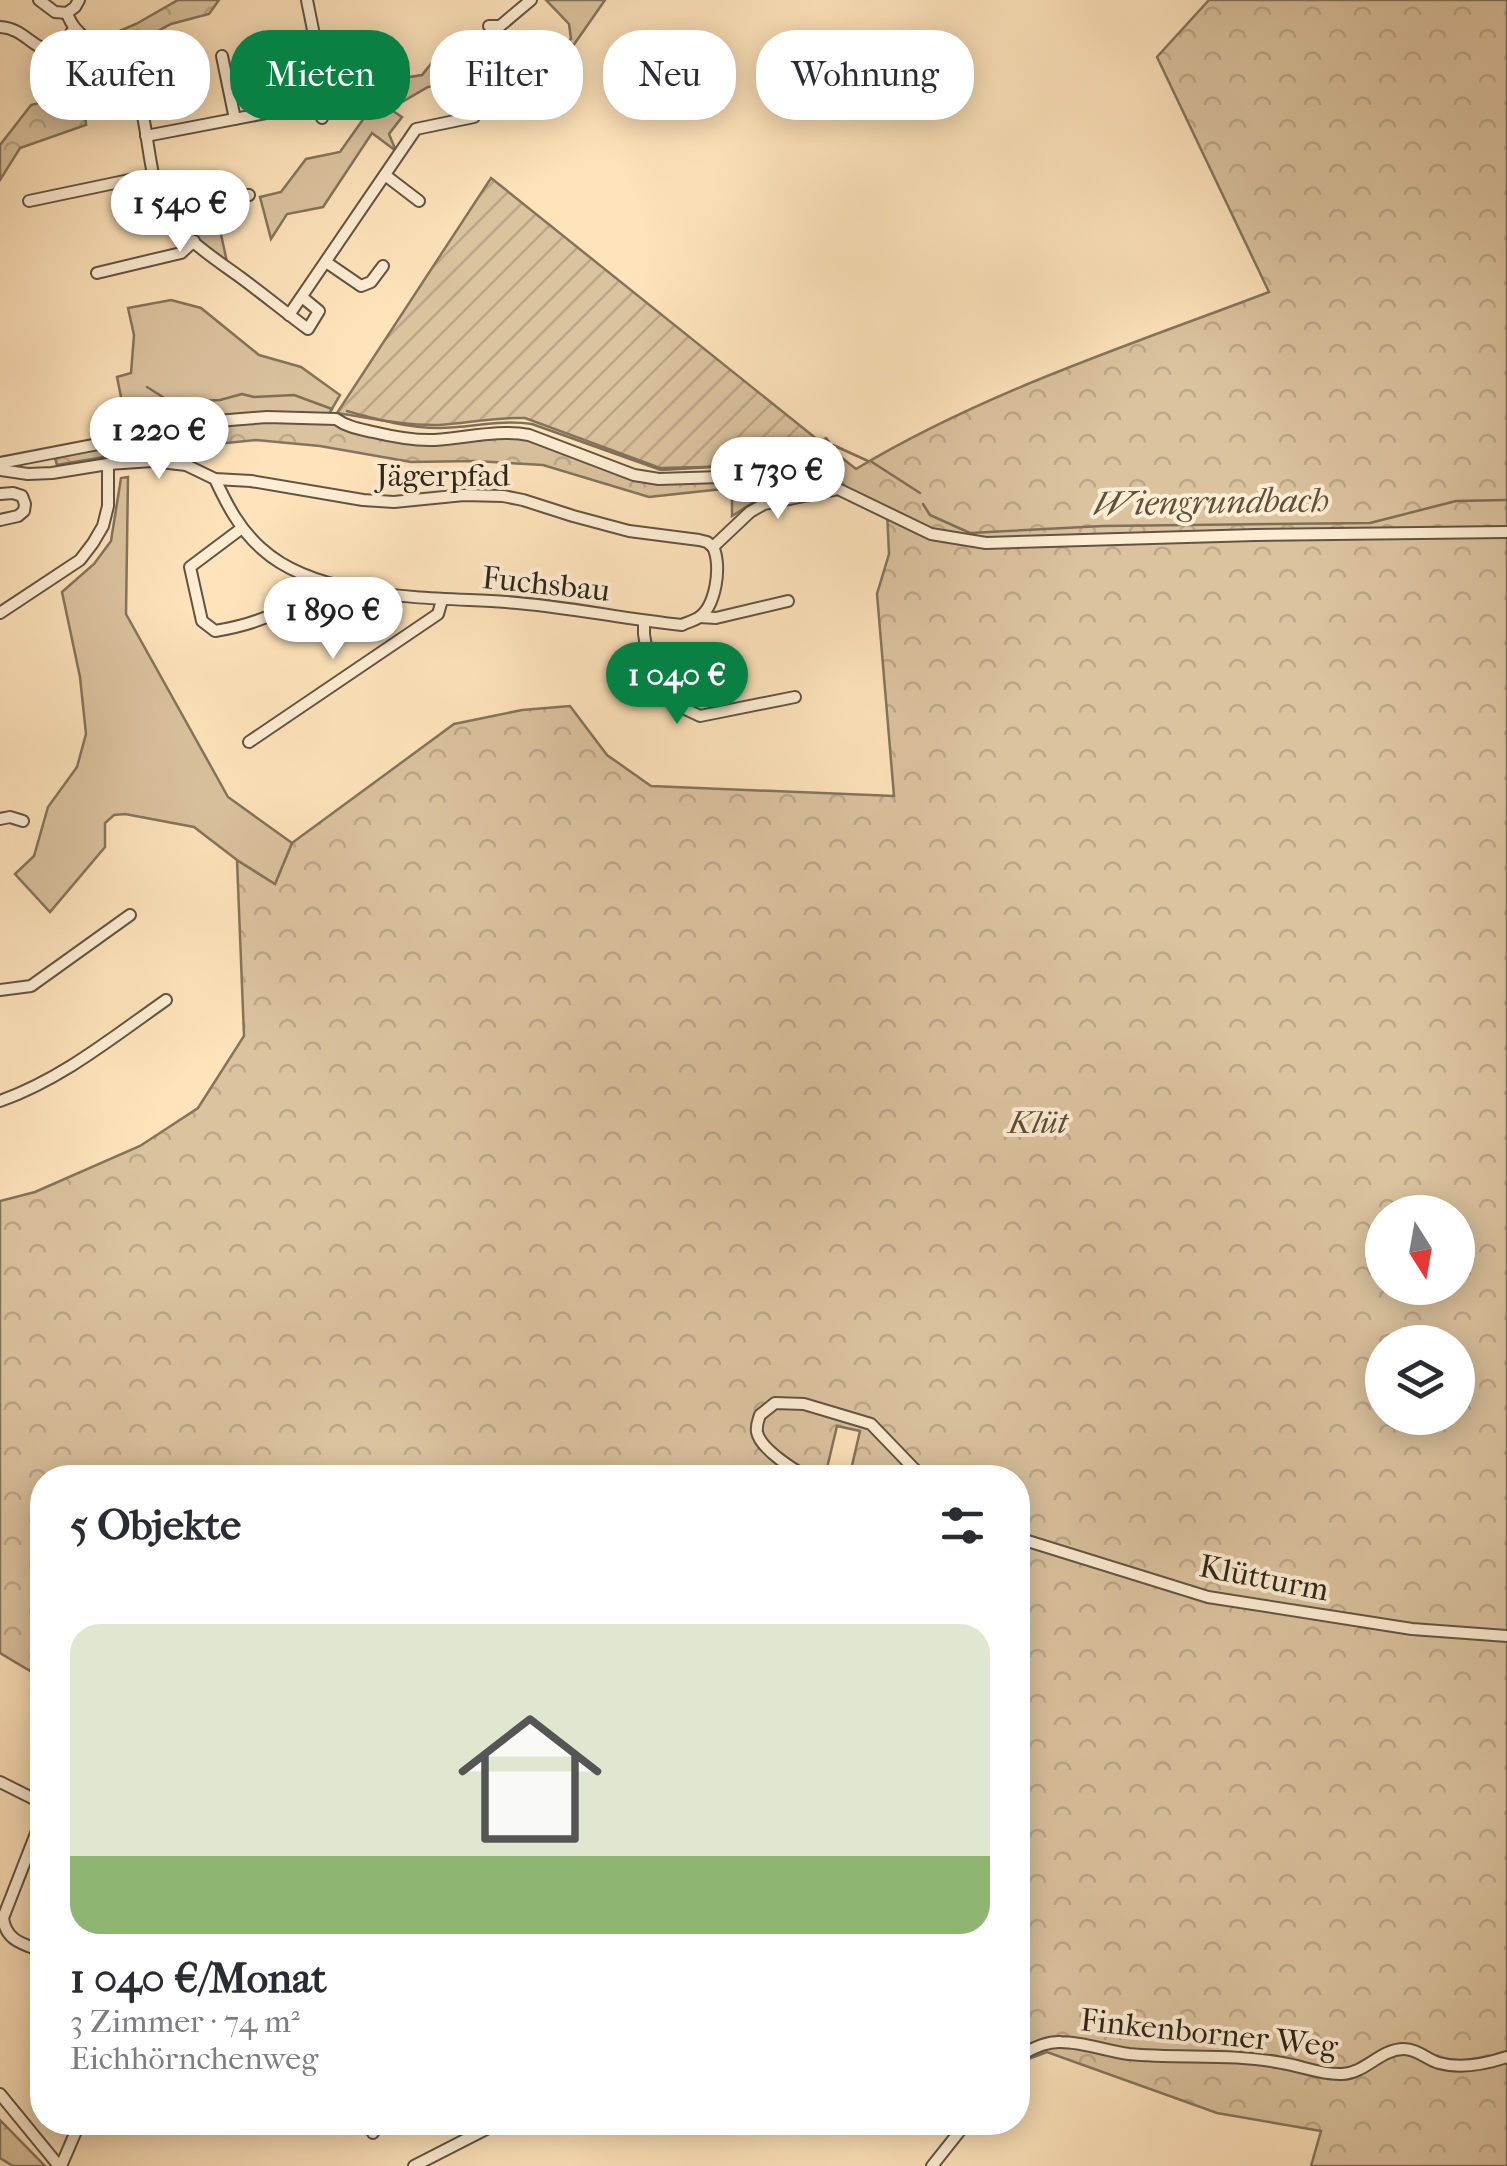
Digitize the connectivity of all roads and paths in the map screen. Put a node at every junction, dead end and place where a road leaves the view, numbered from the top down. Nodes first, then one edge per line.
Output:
1 (38, 0) edge
2 (80, 0) edge
3 (306, 0) edge
4 (531, 0) edge
5 (66, 12) junction
6 (489, 26) dead end
7 (0, 27) edge
8 (74, 28) junction
9 (312, 30) edge
10 (222, 56) dead end
11 (230, 95) edge
12 (230, 120) edge
13 (460, 120) edge
14 (146, 136) junction
15 (153, 175) junction
16 (385, 175) junction
17 (248, 195) dead end
18 (419, 201) dead end
19 (28, 202) dead end
20 (165, 211) junction
21 (194, 242) junction
22 (326, 262) junction
23 (383, 266) dead end
24 (97, 273) dead end
25 (302, 298) junction
26 (289, 315) junction
27 (42, 454) junction
28 (108, 464) junction
29 (0, 466) edge
30 (52, 473) junction
31 (215, 479) junction
32 (838, 488) junction
33 (0, 494) edge
34 (0, 520) edge
35 (242, 528) junction
36 (1507, 532) edge
37 (712, 547) junction
38 (316, 580) junction
39 (442, 600) junction
40 (788, 602) dead end
41 (0, 612) edge
42 (700, 618) junction
43 (644, 621) junction
44 (795, 697) dead end
45 (249, 742) dead end
46 (0, 819) edge
47 (23, 821) dead end
48 (130, 915) dead end
49 (0, 990) edge
50 (166, 1000) dead end
51 (0, 1101) edge
52 (790, 1465) edge
53 (910, 1465) edge
54 (1030, 1542) edge
55 (1507, 1636) edge
56 (0, 1782) edge
57 (30, 1798) edge
58 (30, 1849) edge
59 (30, 1946) edge
60 (1030, 2051) edge
61 (1507, 2057) edge
62 (0, 2094) edge
63 (30, 2129) edge
64 (35, 2135) edge
65 (74, 2135) edge
66 (475, 2135) edge
67 (957, 2135) edge
68 (61, 2166) edge
69 (414, 2166) edge
70 (932, 2166) edge

1 - 5 street
2 - 5 street
3 - 9 street
4 - 6 street
5 - 8 street
7 - 8 street
8 - 14 street
10 - 11 street
12 - 14 street
13 - 16 street
14 - 15 street
15 - 19 street
15 - 20 street
16 - 18 street
16 - 22 street
17 - 20 street
20 - 21 street
21 - 24 street
21 - 26 street
22 - 23 street
22 - 25 street
25 - 26 street
25 - 26 street
27 - 29 street
27 - 30 street
27 - 32 street
28 - 30 street, Jägerpfad
28 - 31 street, Jägerpfad
28 - 41 street
29 - 30 street, Jägerpfad
31 - 35 street, Fuchsbau
31 - 37 street, Jägerpfad
32 - 36 street
32 - 37 street
33 - 34 street
35 - 38 street, Fuchsbau
35 - 38 street
37 - 42 street
38 - 39 street, Fuchsbau
39 - 43 street, Fuchsbau
39 - 45 street
40 - 42 street, Fuchsbau
42 - 43 street, Fuchsbau
43 - 44 street
46 - 47 street
48 - 49 street
50 - 51 street
52 - 53 street
54 - 55 street, Klütturm
56 - 57 street
58 - 59 street
60 - 61 street, Finkenborner Weg
62 - 63 street
64 - 68 street
65 - 68 street
66 - 69 street
67 - 70 street

